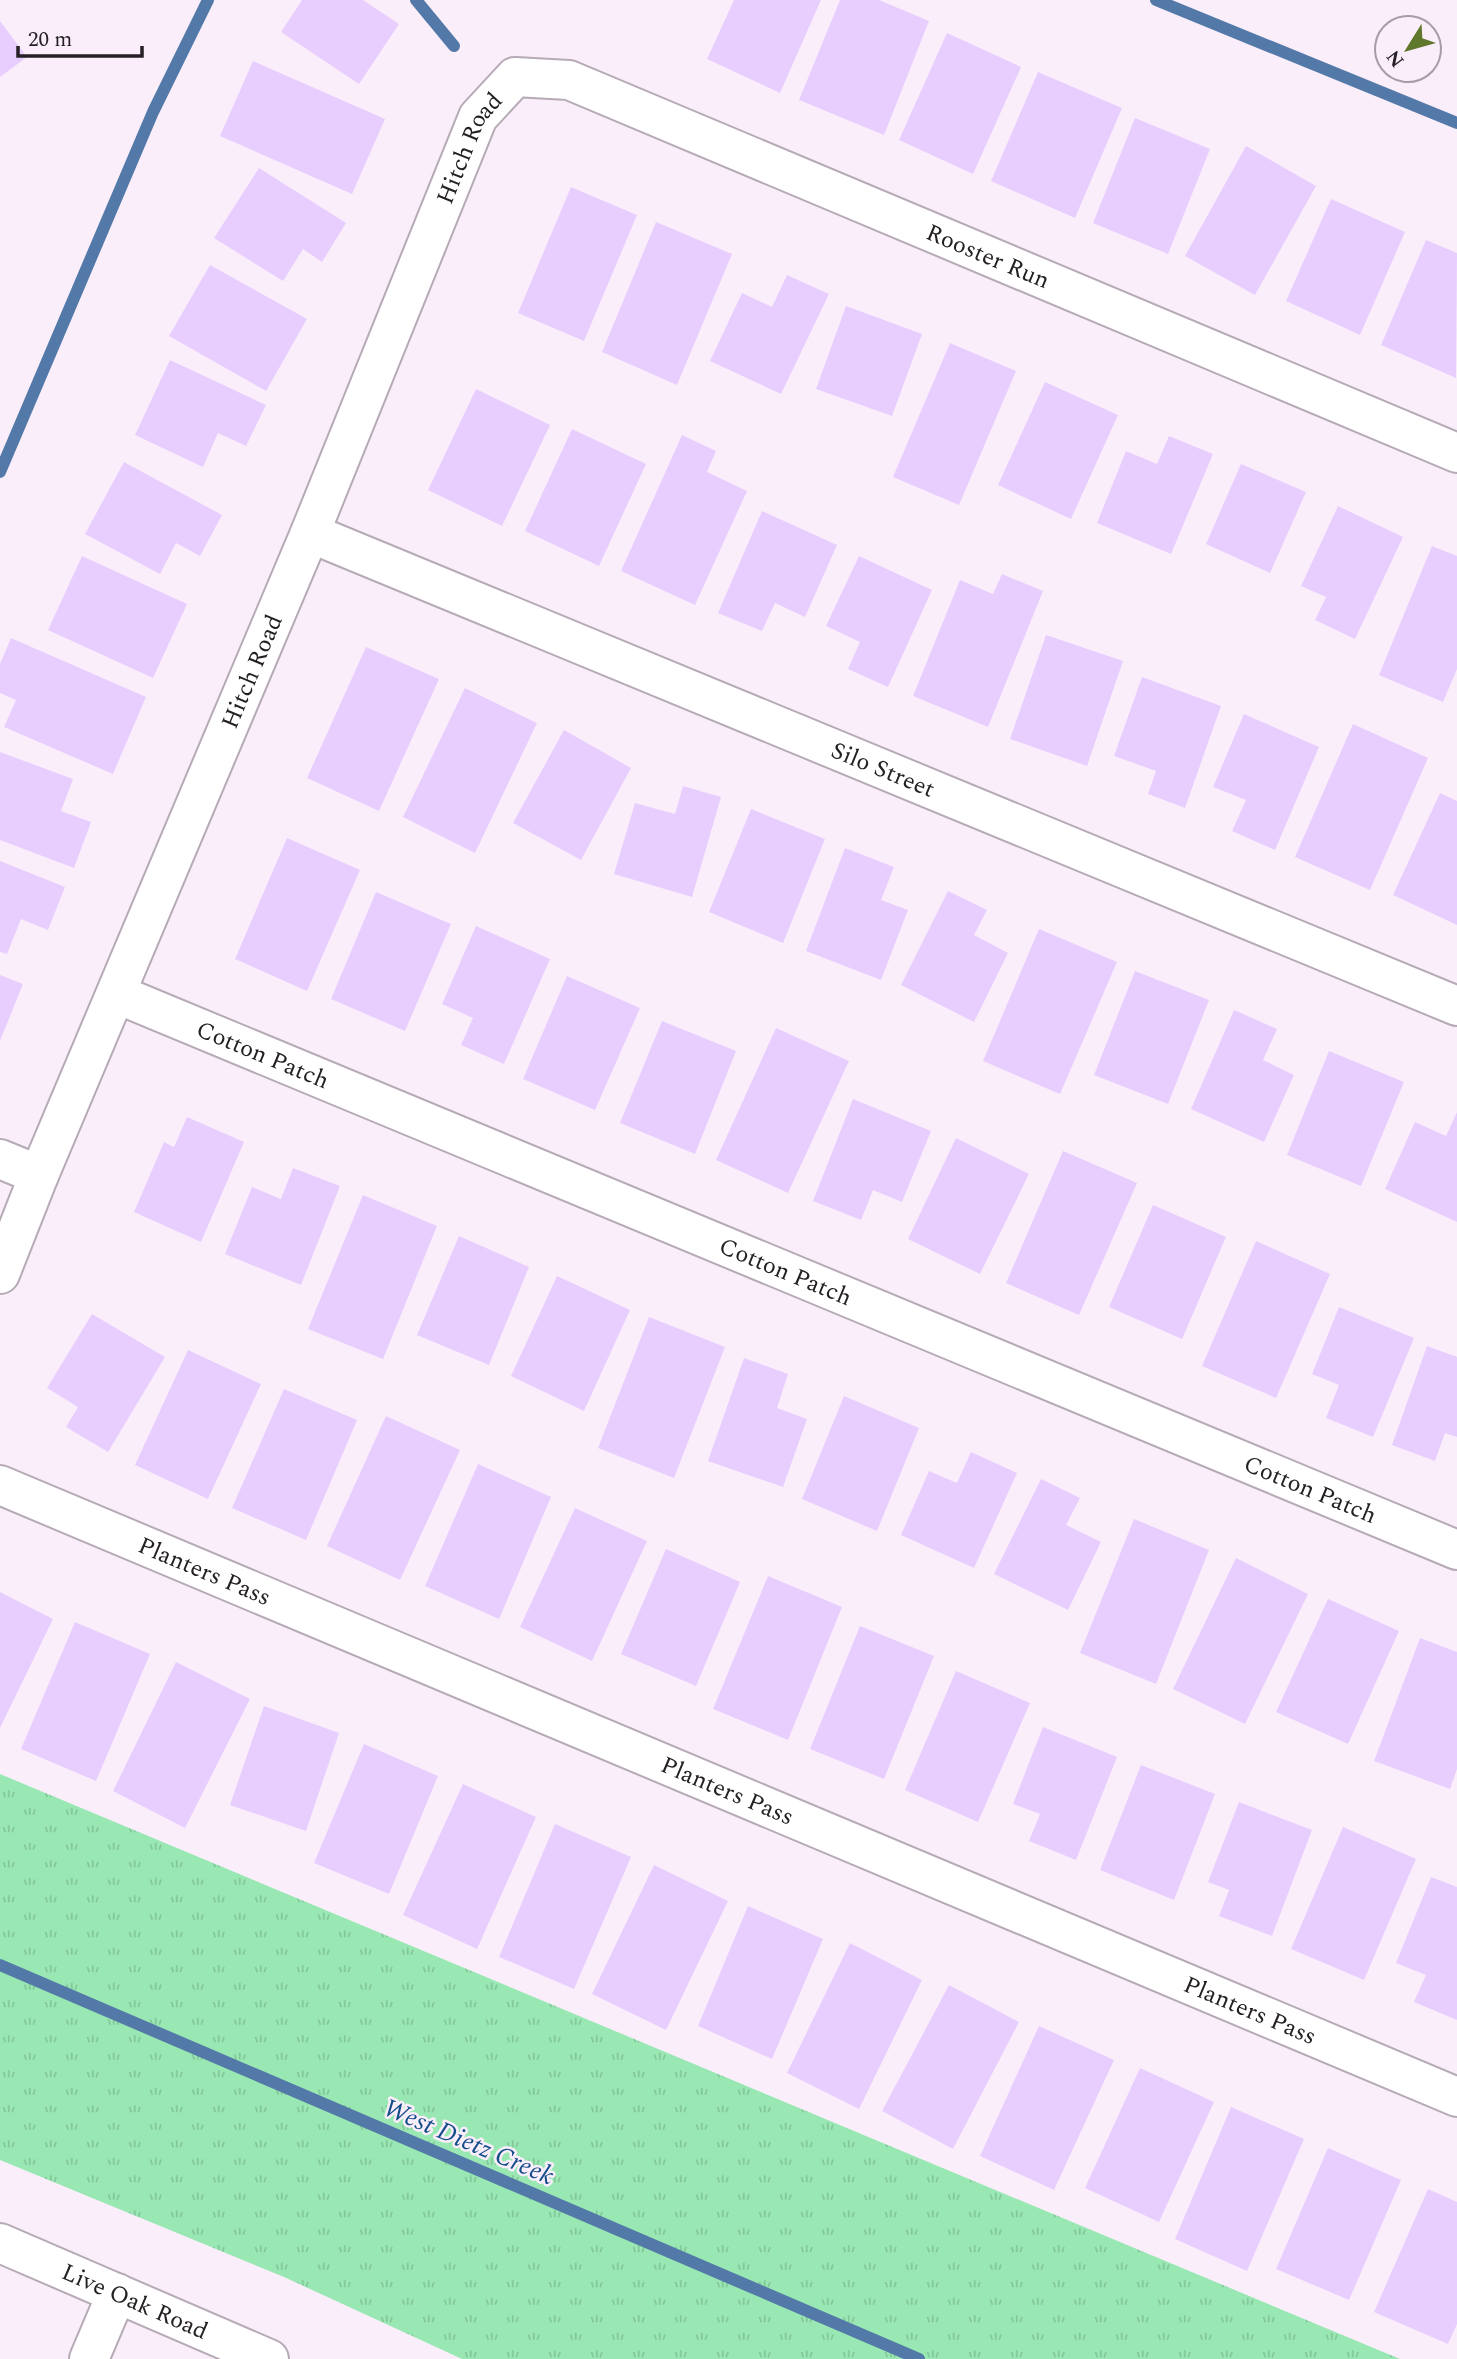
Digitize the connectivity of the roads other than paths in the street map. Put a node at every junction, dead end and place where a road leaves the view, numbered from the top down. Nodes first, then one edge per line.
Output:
1 (515, 77) joint
2 (1457, 453) edge
3 (310, 533) junction
4 (117, 994) junction
5 (1457, 1006) edge
6 (0, 1158) edge
7 (39, 1175) junction
8 (0, 1274) edge
9 (0, 1485) edge
10 (1457, 1550) edge
11 (1457, 2097) edge
12 (0, 2243) edge
13 (117, 2293) junction
14 (89, 2359) edge
15 (269, 2359) edge

1 - 2 street, Rooster Run
1 - 3 street, Hitch Road
3 - 4 street, Hitch Road
3 - 5 street, Silo Street
4 - 7 street, Hitch Road
4 - 10 street, Cotton Patch
6 - 7 street
7 - 8 street, Hitch Road
9 - 11 street, Planters Pass
12 - 13 street, Live Oak Road
13 - 14 street
13 - 15 street, Live Oak Road

